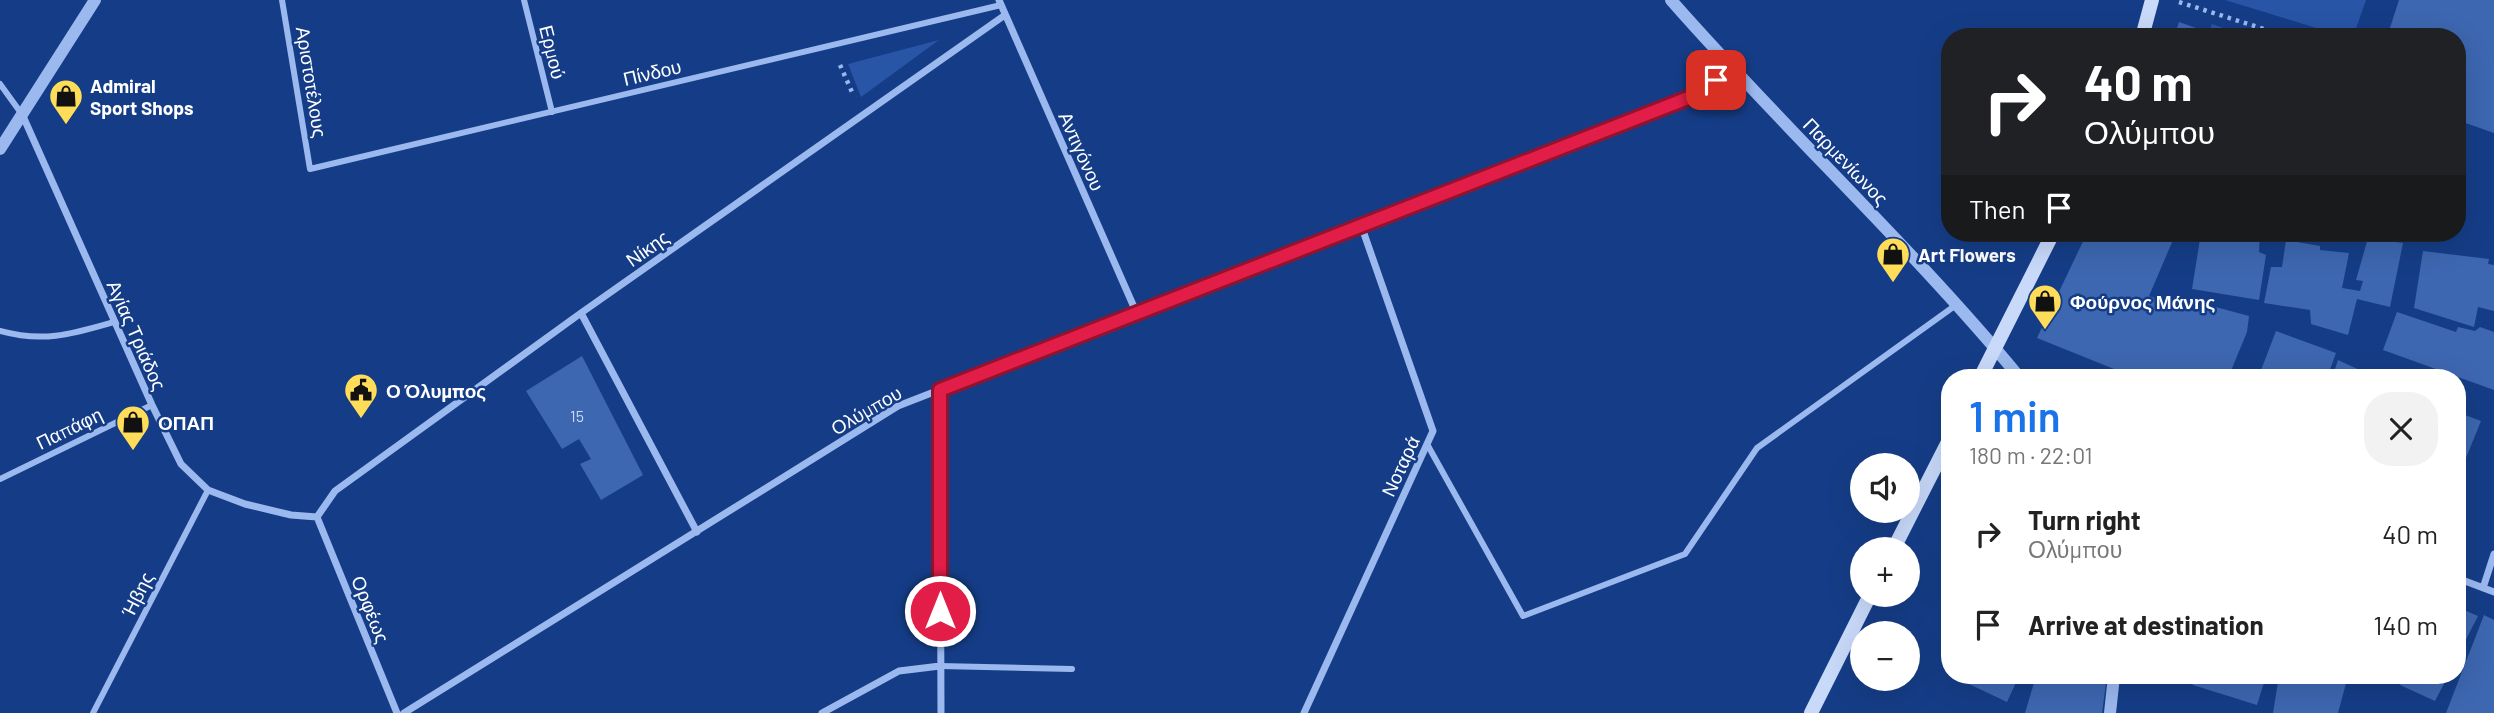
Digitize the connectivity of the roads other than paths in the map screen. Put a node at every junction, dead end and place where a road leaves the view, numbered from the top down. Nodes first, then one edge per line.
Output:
1 (95, 0) edge
2 (282, 0) edge
3 (524, 0) edge
4 (1671, 0) edge
5 (2152, 0) edge
6 (1000, 3) edge
7 (1004, 15) junction
8 (2144, 28) edge
9 (1731, 68) junction
10 (0, 84) edge
11 (552, 112) junction
12 (21, 113) junction
13 (0, 149) edge
14 (310, 169) joint
15 (1361, 225) junction
16 (2048, 242) edge
17 (1956, 305) junction
18 (581, 313) junction
19 (1137, 314) junction
20 (114, 322) junction
21 (0, 331) edge
22 (1995, 348) junction
23 (1984, 369) edge
24 (2012, 369) edge
25 (940, 390) junction
26 (152, 405) junction
27 (1427, 444) junction
28 (1941, 456) edge
29 (0, 479) edge
30 (208, 490) junction
31 (317, 517) junction
32 (697, 532) junction
33 (1900, 537) edge
34 (2494, 554) edge
35 (2466, 581) edge
36 (2483, 588) junction
37 (2494, 592) edge
38 (1864, 607) edge
39 (940, 666) junction
40 (1072, 669) dead end
41 (2113, 684) edge
42 (93, 713) edge
43 (397, 713) edge
44 (404, 713) edge
45 (822, 713) edge
46 (941, 713) edge
47 (1304, 713) edge
48 (1811, 713) edge
49 (2110, 713) edge

1 - 12 street
2 - 14 street, Αριστοτέλους
3 - 11 street, Ερμού
4 - 9 street, Παρμενίωνος
5 - 8 main road
6 - 7 street, Αντιγόνου
6 - 11 street, Πίνδου
7 - 18 street, Νίκης
7 - 19 street, Αντιγόνου
9 - 15 street, Ολύμπου
9 - 17 street, Παρμενίωνος
10 - 12 street, Αγίας Τριάδος
11 - 14 street, Πίνδου
12 - 13 street
12 - 20 street, Αγίας Τριάδος
15 - 19 street, Ολύμπου
15 - 27 street, Νοταρά
16 - 22 main road
17 - 22 street, Παρμενίωνος
17 - 27 street
18 - 31 street, Νίκης
18 - 32 street
19 - 25 street, Ολύμπου
20 - 21 street
20 - 26 street, Αγίας Τριάδος
22 - 23 main road
22 - 24 street, Παρμενίωνος
25 - 32 street, Ολύμπου
25 - 39 street
26 - 29 street, Παπάφη
26 - 30 street, Αγίας Τριάδος
27 - 47 street, Νοταρά
28 - 33 main road
30 - 31 street, Αγίας Τριάδος
30 - 42 street, Ήβης
31 - 43 street, Ορφέως
32 - 44 street, Ολύμπου
34 - 36 street
35 - 36 street
36 - 37 street
38 - 48 main road
39 - 40 street
39 - 45 street
39 - 46 street
41 - 49 street

